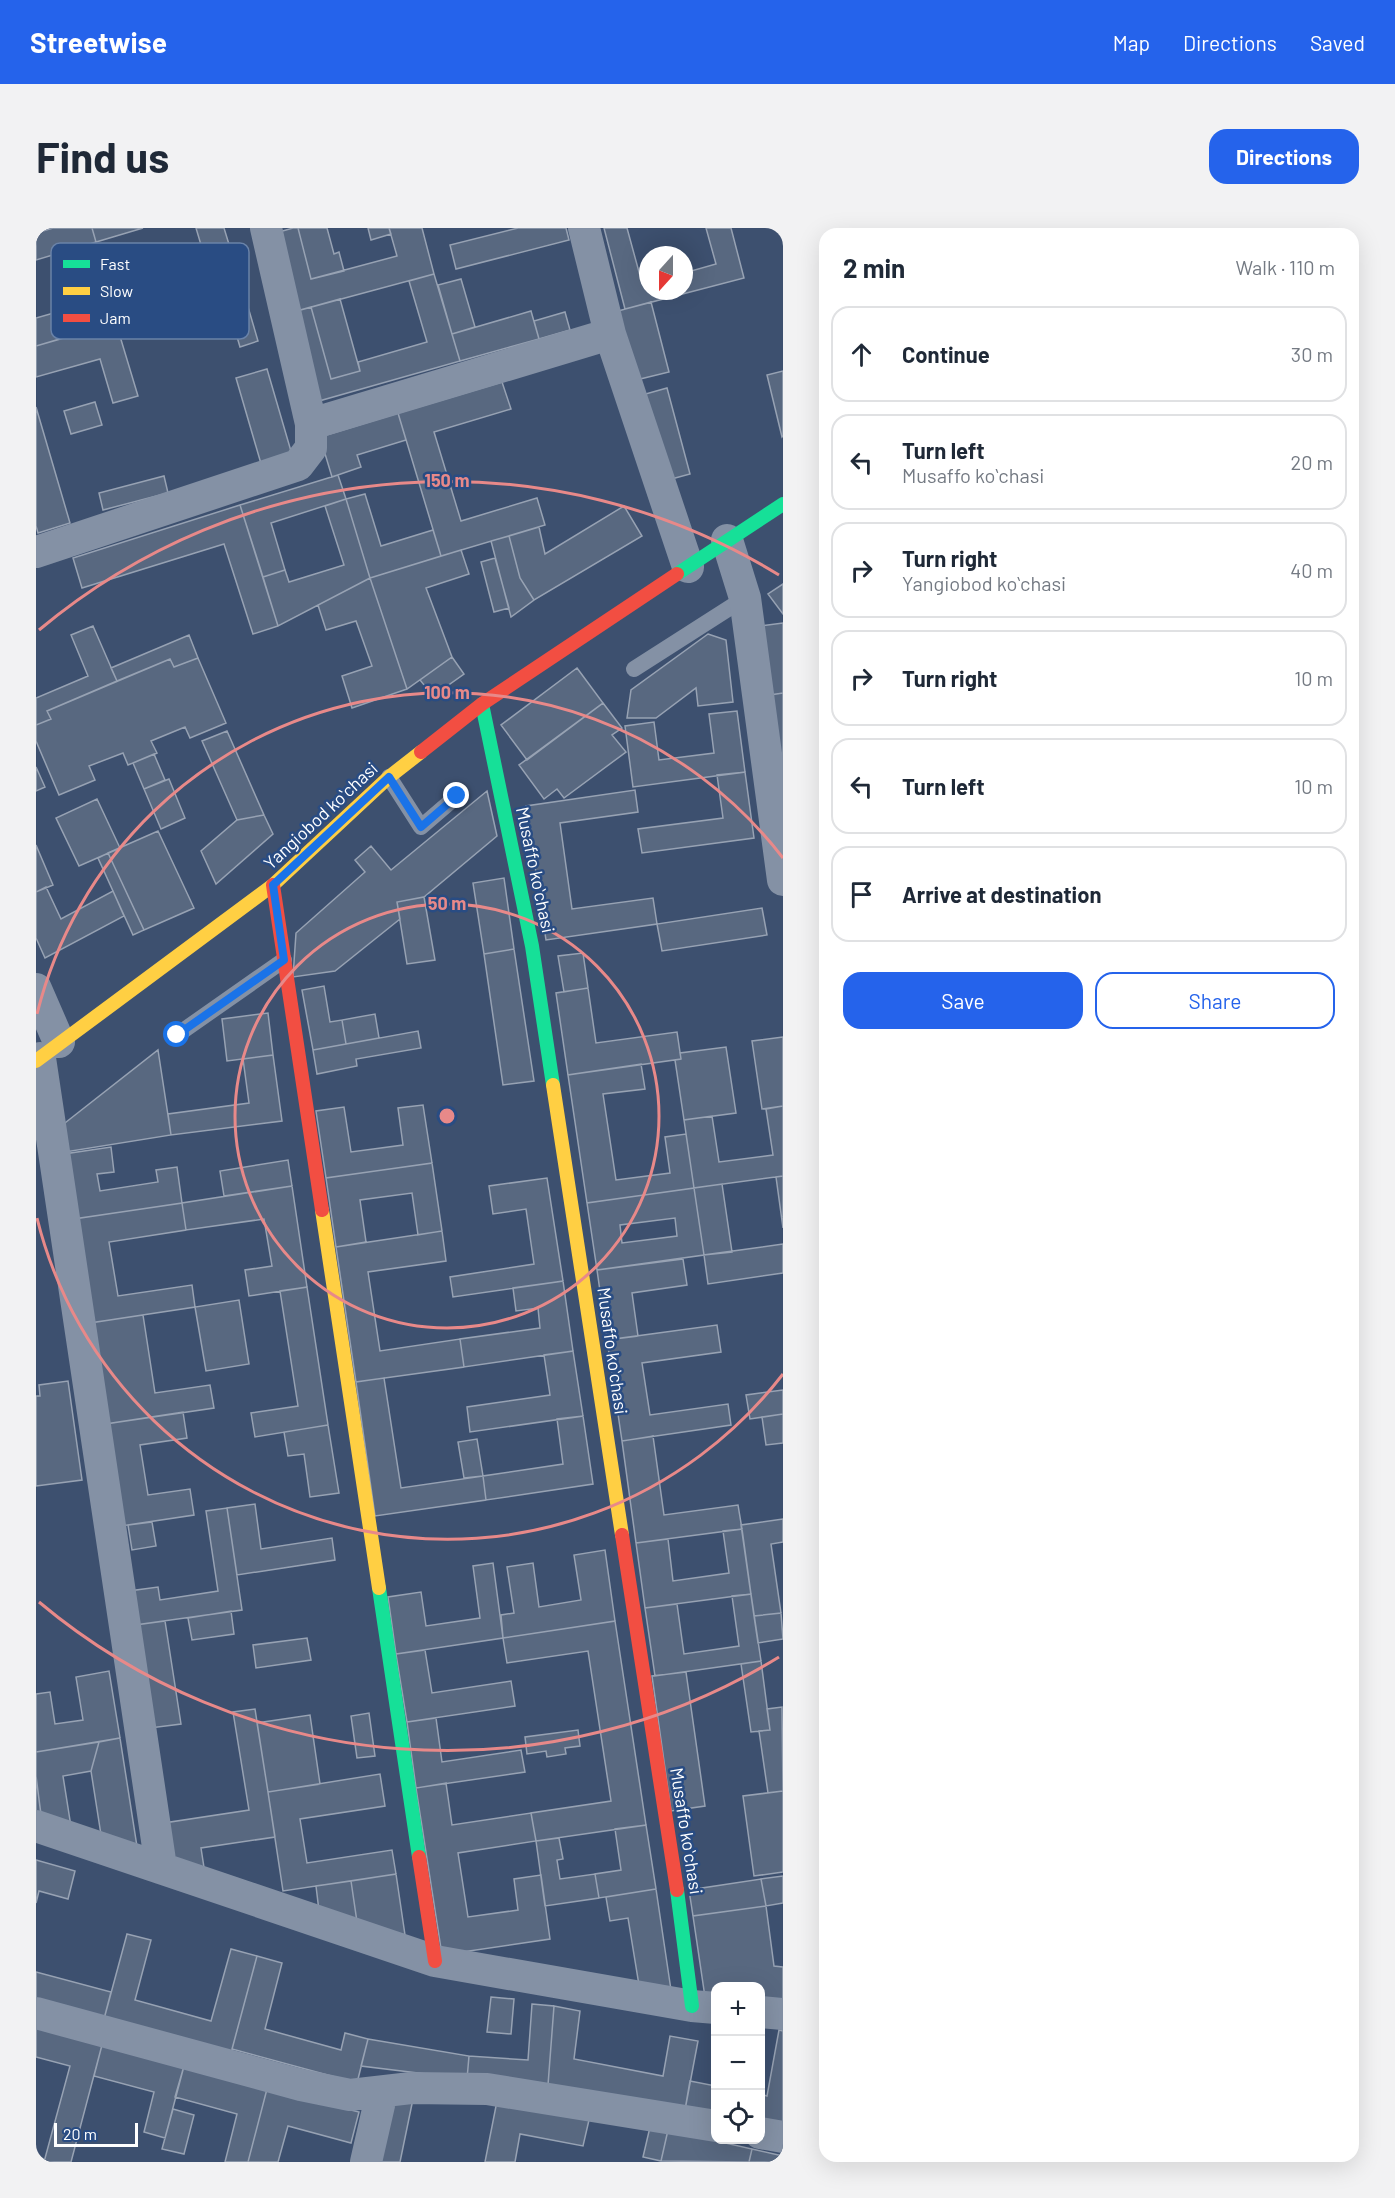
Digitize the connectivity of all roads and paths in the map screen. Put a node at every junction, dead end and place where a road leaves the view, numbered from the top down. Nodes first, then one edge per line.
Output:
1 (266, 228) edge
2 (584, 228) edge
3 (610, 334) junction
4 (311, 424) junction
5 (783, 504) edge
6 (727, 540) junction
7 (36, 552) edge
8 (688, 567) junction
9 (745, 598) junction
10 (634, 669) dead end
11 (482, 704) junction
12 (389, 777) junction
13 (457, 796) dead end
14 (783, 880) edge
15 (273, 885) junction
16 (284, 960) junction
17 (36, 989) edge
18 (177, 1035) dead end
19 (45, 1054) edge
20 (43, 1137) edge
21 (36, 1826) edge
22 (161, 1867) junction
23 (435, 1960) junction
24 (704, 2007) edge
25 (765, 2012) edge
26 (36, 2013) edge
27 (783, 2014) edge
28 (382, 2092) junction
29 (711, 2125) edge
30 (765, 2134) edge
31 (783, 2136) edge
32 (366, 2162) edge

1 - 4 street
2 - 3 street
3 - 4 street
3 - 8 street
4 - 7 street
5 - 6 street, Yangiobod koʻchasi
6 - 8 street, Yangiobod koʻchasi
6 - 9 street
8 - 11 street, Yangiobod koʻchasi
9 - 10 lane
9 - 14 street
11 - 12 street, Yangiobod koʻchasi
11 - 24 street, Musaffo koʻchasi
12 - 13 lane
12 - 15 street, Yangiobod koʻchasi
15 - 16 street
15 - 19 street, Yangiobod koʻchasi
16 - 18 lane
16 - 23 street
17 - 19 street
19 - 20 street
20 - 22 street
21 - 22 street
22 - 23 street
23 - 24 street
25 - 27 street
26 - 28 street
28 - 29 street
28 - 32 street
30 - 31 street

